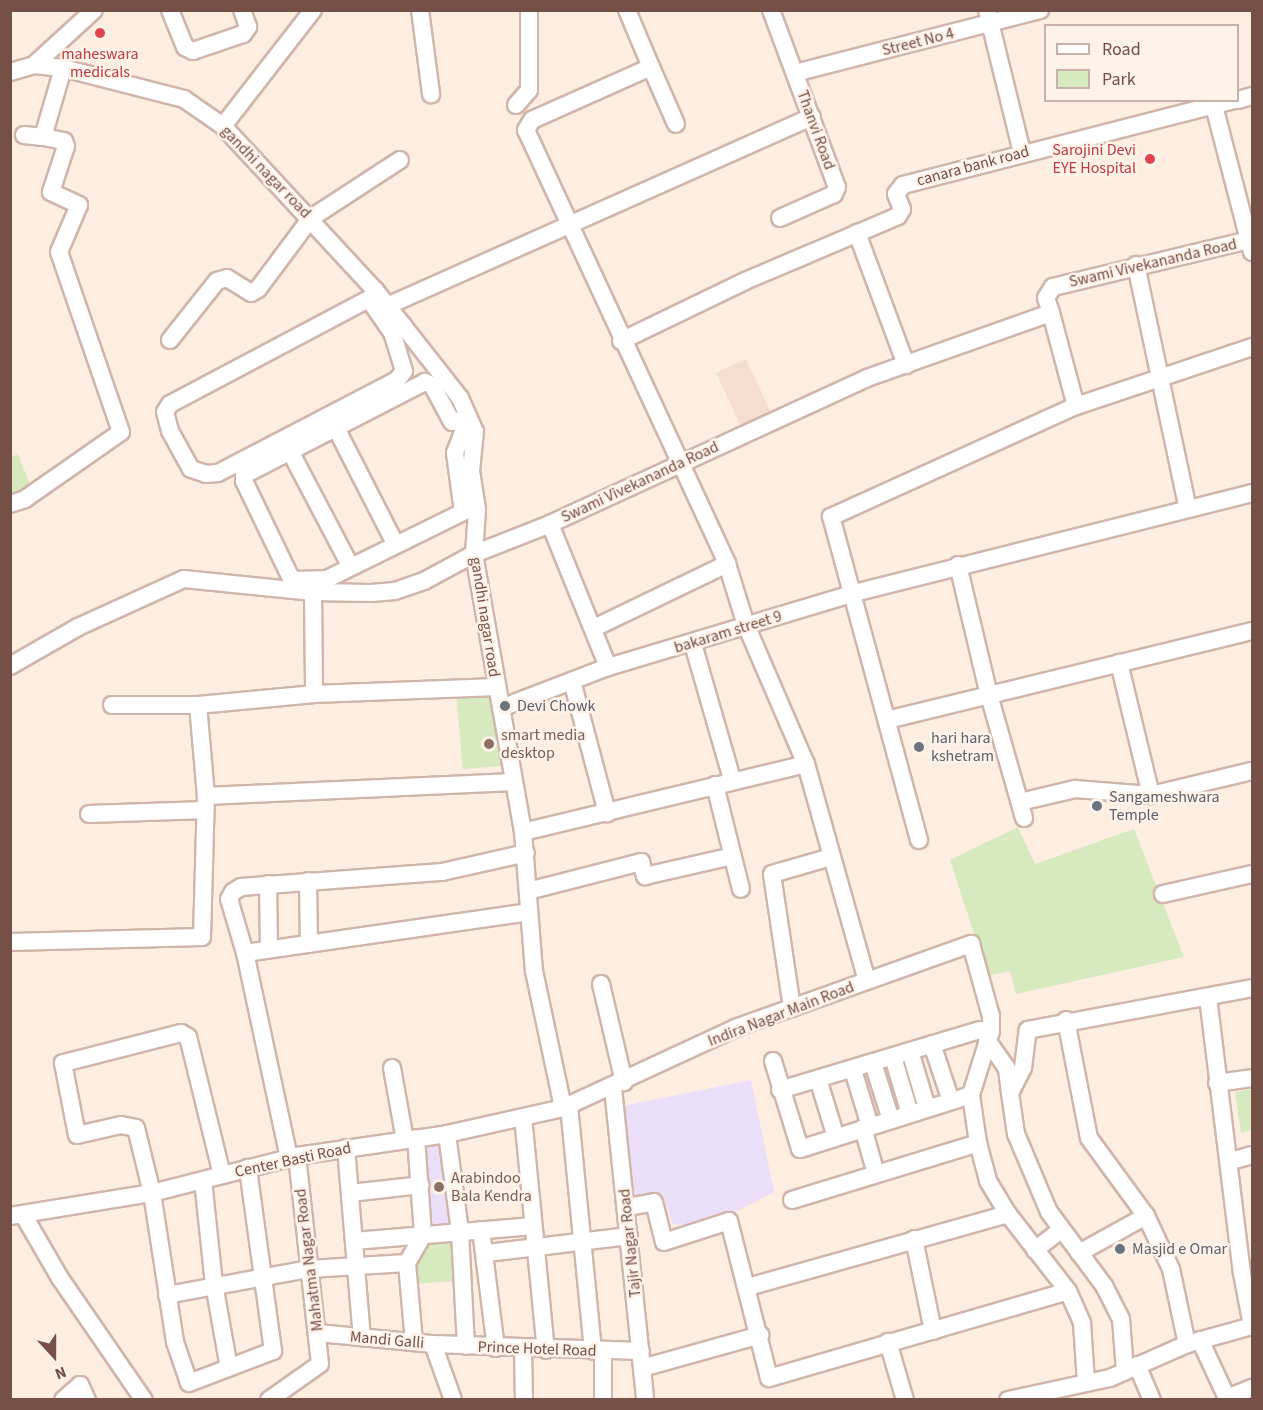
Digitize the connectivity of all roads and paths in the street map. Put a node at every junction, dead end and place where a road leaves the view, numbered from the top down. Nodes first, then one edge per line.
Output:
1 (94, 10) edge
2 (170, 10) edge
3 (242, 10) edge
4 (313, 10) edge
5 (420, 10) edge
6 (529, 10) edge
7 (627, 10) edge
8 (771, 10) edge
9 (1040, 10) edge
10 (989, 17) edge
11 (34, 65) junction
12 (651, 67) junction
13 (63, 68) junction
14 (10, 72) edge
15 (795, 73) junction
16 (431, 94) dead end
17 (1229, 102) edge
18 (516, 105) dead end
19 (1214, 106) junction
20 (812, 117) junction
21 (676, 124) dead end
22 (223, 126) junction
23 (24, 135) dead end
24 (43, 137) junction
25 (1022, 153) junction
26 (400, 160) dead end
27 (311, 218) junction
28 (780, 218) dead end
29 (569, 226) junction
30 (857, 233) junction
31 (1251, 246) edge
32 (1136, 266) junction
33 (378, 300) junction
34 (1051, 313) junction
35 (397, 329) junction
36 (170, 340) dead end
37 (621, 341) junction
38 (1252, 347) edge
39 (906, 365) junction
40 (1159, 375) junction
41 (1076, 406) junction
42 (465, 425) junction
43 (336, 428) junction
44 (290, 451) junction
45 (679, 464) junction
46 (1252, 493) edge
47 (10, 504) edge
48 (1188, 509) junction
49 (550, 524) junction
50 (396, 545) junction
51 (474, 554) junction
52 (727, 564) junction
53 (958, 565) junction
54 (351, 567) junction
55 (313, 592) junction
56 (854, 593) junction
57 (746, 625) junction
58 (594, 628) junction
59 (1252, 631) edge
60 (693, 644) junction
61 (1119, 663) junction
62 (10, 666) edge
63 (608, 667) junction
64 (572, 681) junction
65 (497, 687) junction
66 (314, 694) junction
67 (989, 695) junction
68 (112, 705) dead end
69 (198, 705) junction
70 (501, 708) junction
71 (887, 720) junction
72 (806, 764) junction
73 (1252, 771) edge
74 (732, 779) junction
75 (514, 782) junction
76 (715, 785) junction
77 (1150, 795) junction
78 (206, 803) junction
79 (607, 813) junction
80 (88, 814) dead end
81 (523, 832) junction
82 (919, 840) dead end
83 (526, 853) junction
84 (733, 856) junction
85 (831, 857) junction
86 (1252, 874) edge
87 (308, 881) junction
88 (268, 884) junction
89 (741, 889) dead end
90 (528, 891) junction
91 (1163, 894) dead end
92 (529, 912) junction
93 (10, 942) edge
94 (309, 944) junction
95 (269, 948) junction
96 (245, 952) junction
97 (867, 981) junction
98 (601, 984) dead end
99 (1252, 988) edge
100 (1208, 998) junction
101 (792, 1008) junction
102 (1066, 1020) junction
103 (989, 1035) junction
104 (932, 1044) junction
105 (910, 1051) junction
106 (893, 1057) junction
107 (773, 1061) dead end
108 (873, 1063) junction
109 (392, 1068) dead end
110 (853, 1070) junction
111 (1252, 1077) edge
112 (818, 1079) junction
113 (1217, 1083) junction
114 (619, 1085) junction
115 (780, 1090) junction
116 (1010, 1093) junction
117 (970, 1095) junction
118 (951, 1101) junction
119 (566, 1107) junction
120 (927, 1108) junction
121 (910, 1114) junction
122 (523, 1117) junction
123 (891, 1120) junction
124 (867, 1127) junction
125 (447, 1134) junction
126 (836, 1137) junction
127 (410, 1139) junction
128 (978, 1143) junction
129 (346, 1148) junction
130 (1252, 1155) edge
131 (293, 1157) junction
132 (1231, 1161) junction
133 (248, 1168) junction
134 (876, 1174) junction
135 (222, 1175) junction
136 (203, 1180) junction
137 (421, 1185) junction
138 (350, 1192) junction
139 (152, 1193) junction
140 (792, 1200) dead end
141 (627, 1207) junction
142 (1008, 1214) junction
143 (17, 1216) edge
144 (1146, 1216) junction
145 (533, 1226) junction
146 (481, 1230) junction
147 (1061, 1230) junction
148 (460, 1232) junction
149 (423, 1235) junction
150 (629, 1236) junction
151 (914, 1239) junction
152 (354, 1241) junction
153 (582, 1241) junction
154 (535, 1247) junction
155 (1035, 1250) junction
156 (1079, 1252) junction
157 (487, 1253) junction
158 (407, 1263) junction
159 (357, 1264) junction
160 (309, 1269) junction
161 (1247, 1271) edge
162 (261, 1277) junction
163 (214, 1284) junction
164 (748, 1287) junction
165 (1068, 1291) junction
166 (168, 1295) junction
167 (1252, 1326) edge
168 (933, 1331) junction
169 (318, 1333) junction
170 (760, 1335) junction
171 (362, 1337) junction
172 (414, 1342) junction
173 (888, 1342) junction
174 (1193, 1342) junction
175 (433, 1344) junction
176 (465, 1346) junction
177 (496, 1348) junction
178 (523, 1350) junction
179 (546, 1350) junction
180 (598, 1351) junction
181 (642, 1360) junction
182 (229, 1368) junction
183 (1131, 1368) junction
184 (1086, 1381) junction
185 (1252, 1388) edge
186 (83, 1392) edge
187 (1062, 1393) edge
188 (1228, 1399) edge
189 (63, 1400) edge
190 (144, 1400) edge
191 (269, 1400) edge
192 (453, 1400) edge
193 (524, 1400) edge
194 (603, 1400) edge
195 (645, 1400) edge
196 (905, 1400) edge
197 (1008, 1400) edge
198 (1152, 1400) edge

1 - 11 street
2 - 3 street
4 - 22 street
5 - 16 street
6 - 18 street
7 - 12 street
8 - 15 street, Thanvi Road
9 - 10 street, Street No 4
10 - 15 street, Street No 4
10 - 25 street
11 - 13 street, gandhi nagar road
11 - 14 street
12 - 21 street
12 - 29 street
13 - 22 street, gandhi nagar road
13 - 24 street
15 - 20 street, Thanvi Road
17 - 19 street, canara bank road
19 - 25 street, canara bank road
19 - 31 street, Swami Vivekananda Road
20 - 28 street, Thanvi Road
20 - 29 street
22 - 27 street, gandhi nagar road
23 - 24 street
24 - 47 street
25 - 30 street, canara bank road
26 - 27 street
27 - 33 street, gandhi nagar road
27 - 36 street
29 - 33 street
29 - 37 street
30 - 37 street, canara bank road
30 - 39 street
31 - 32 street, Swami Vivekananda Road
32 - 34 street, Swami Vivekananda Road
32 - 40 street
33 - 35 street, gandhi nagar road
33 - 35 street
34 - 39 street, Swami Vivekananda Road
34 - 41 street
35 - 42 street, gandhi nagar road
37 - 45 street
38 - 40 street
39 - 45 street, Swami Vivekananda Road
40 - 41 street
40 - 48 street
41 - 56 street
42 - 43 street
42 - 50 street
42 - 51 street, gandhi nagar road
43 - 44 street
43 - 50 street
44 - 54 street
44 - 54 street
45 - 49 street, Swami Vivekananda Road
45 - 52 street
46 - 48 street, bakaram street 9
48 - 53 street, bakaram street 9
49 - 51 street, Swami Vivekananda Road
49 - 58 street
50 - 54 street
51 - 55 street, Swami Vivekananda Road
51 - 65 street, gandhi nagar road
52 - 57 street
52 - 58 street
53 - 56 street, bakaram street 9
53 - 67 street
55 - 62 street, Swami Vivekananda Road
55 - 66 street
56 - 57 street, bakaram street 9
56 - 71 street
57 - 60 street, bakaram street 9
57 - 72 street
58 - 63 street
59 - 61 street
60 - 63 street, bakaram street 9
60 - 74 street
61 - 67 street
61 - 77 street
63 - 64 street, bakaram street 9
64 - 70 street, bakaram street 9
64 - 79 street
65 - 66 street
65 - 70 street, gandhi nagar road
66 - 69 street
67 - 71 street
67 - 77 street
68 - 69 street
69 - 78 street
70 - 75 street, gandhi nagar road
71 - 82 street
72 - 74 street
72 - 85 street
73 - 77 street
74 - 76 street
75 - 78 street
75 - 81 street, gandhi nagar road
76 - 79 street
76 - 84 street
78 - 80 street
78 - 93 street
79 - 81 street
81 - 83 street, gandhi nagar road
83 - 87 street
83 - 90 street, gandhi nagar road
84 - 89 street
84 - 90 street
85 - 97 street
85 - 101 street
86 - 91 street
87 - 88 street
87 - 94 street
88 - 95 street
88 - 96 street, Mahatma Nagar Road
90 - 92 street, gandhi nagar road
92 - 94 street
92 - 119 street, gandhi nagar road
94 - 95 street
95 - 96 street
96 - 131 street, Mahatma Nagar Road
97 - 101 street, Indira Nagar Main Road
97 - 103 street, Indira Nagar Main Road
98 - 114 street, Tajir Nagar Road
99 - 100 street
100 - 102 street
100 - 113 street
101 - 114 street, Indira Nagar Main Road
102 - 116 street
102 - 144 street
103 - 104 street
103 - 116 street
103 - 117 street
104 - 105 street
104 - 118 street
105 - 106 street
105 - 120 street
106 - 108 street
106 - 121 street
107 - 115 street
108 - 110 street
108 - 123 street
109 - 127 street
110 - 112 street
110 - 124 street
111 - 113 street
112 - 115 street
112 - 126 street
113 - 132 street
114 - 119 street, Indira Nagar Main Road
114 - 141 street, Tajir Nagar Road
115 - 126 street
116 - 147 street
117 - 118 street
117 - 128 street
118 - 120 street
119 - 122 street, Center Basti Road
119 - 153 street, gandhi nagar road
120 - 121 street
121 - 123 street
122 - 125 street, Center Basti Road
122 - 145 street
123 - 124 street
124 - 126 street
124 - 134 street
125 - 127 street, Center Basti Road
125 - 148 street
127 - 129 street, Center Basti Road
127 - 137 street
128 - 134 street
128 - 142 street
129 - 131 street, Center Basti Road
129 - 138 street
130 - 132 street
131 - 133 street, Center Basti Road
131 - 160 street, Mahatma Nagar Road
132 - 161 street
133 - 135 street, Center Basti Road
133 - 162 street
134 - 140 street
135 - 136 street, Center Basti Road
135 - 139 street
136 - 139 street, Center Basti Road
136 - 163 street
137 - 138 street
137 - 149 street
138 - 152 street
139 - 143 street, Center Basti Road
139 - 166 street
141 - 150 street, Tajir Nagar Road
141 - 164 street
142 - 151 street
142 - 155 street
143 - 190 street, Center Basti Road
144 - 156 street
144 - 174 street
145 - 146 street
145 - 154 street
146 - 148 street
146 - 157 street
147 - 155 street
147 - 156 street
148 - 149 street
148 - 176 street
149 - 152 street
149 - 158 street
150 - 153 street
150 - 181 street, Tajir Nagar Road
151 - 164 street
151 - 168 street
152 - 159 street
153 - 154 street
153 - 180 street, gandhi nagar road
154 - 157 street
154 - 179 street
155 - 165 street
156 - 183 street
157 - 177 street
158 - 159 street
158 - 172 street
159 - 160 street
159 - 171 street
160 - 162 street
160 - 169 street, Mahatma Nagar Road
161 - 167 street
162 - 163 street
162 - 182 street
163 - 166 street
163 - 182 street
164 - 170 street
165 - 168 street
165 - 184 street
166 - 182 street
167 - 174 street
168 - 173 street
169 - 171 street, Mandi Galli
169 - 191 street, Mahatma Nagar Road
170 - 173 street
170 - 181 street, Prince Hotel Road
171 - 172 street, Mandi Galli
172 - 175 street, Mandi Galli
173 - 196 street
174 - 183 street
174 - 188 street
175 - 176 street, Prince Hotel Road
175 - 192 street, Mandi Galli
176 - 177 street, Prince Hotel Road
177 - 178 street, Prince Hotel Road
178 - 179 street, Prince Hotel Road
178 - 193 street
179 - 180 street, Prince Hotel Road
180 - 181 street, Prince Hotel Road
180 - 194 street, gandhi nagar road
181 - 195 street, Tajir Nagar Road
183 - 184 street
183 - 198 street
184 - 187 street
185 - 188 street
186 - 189 street
187 - 197 street

